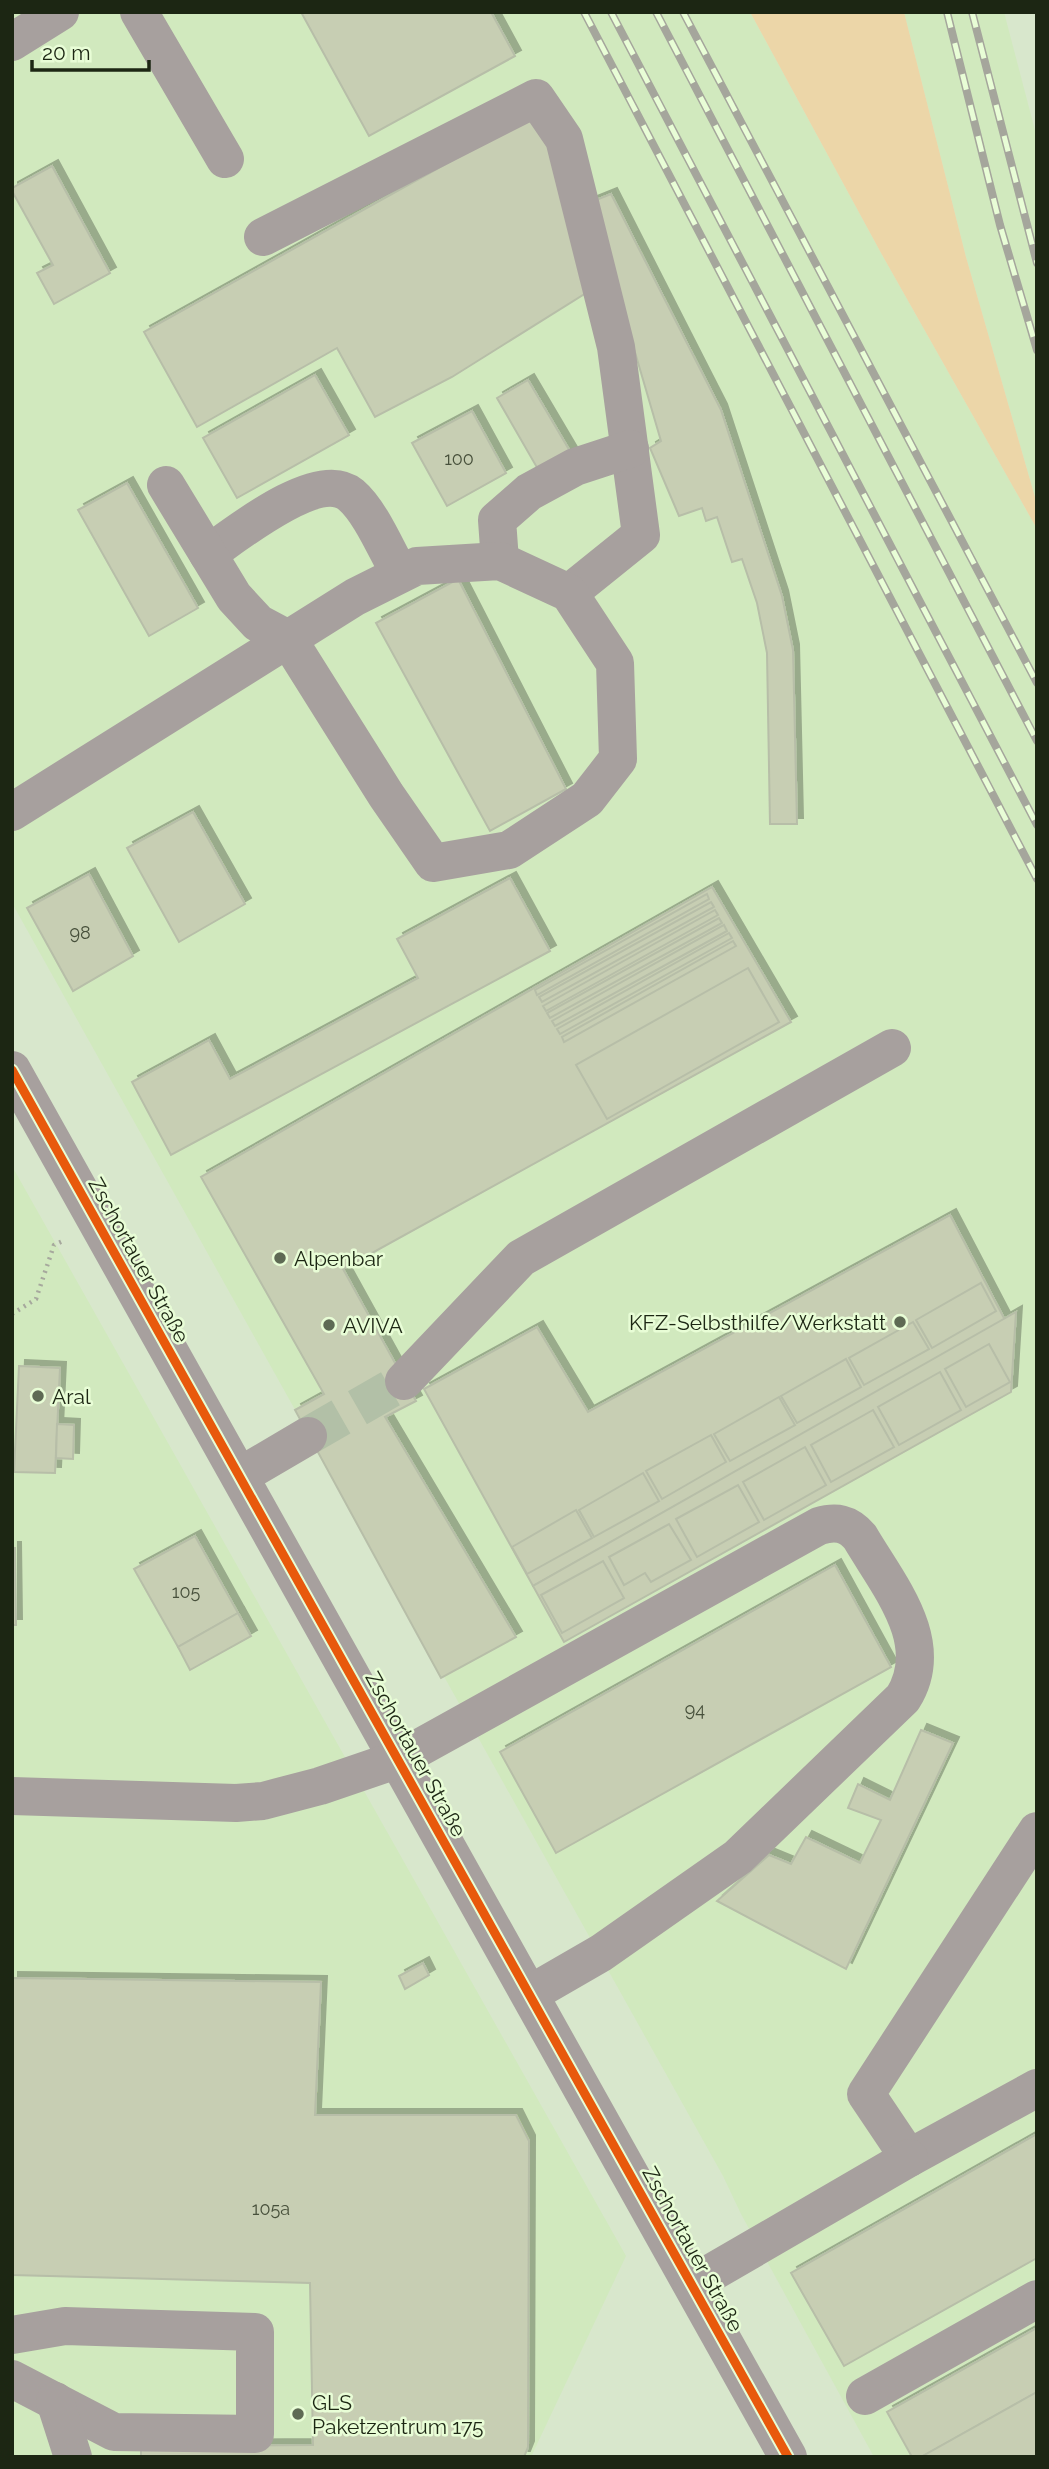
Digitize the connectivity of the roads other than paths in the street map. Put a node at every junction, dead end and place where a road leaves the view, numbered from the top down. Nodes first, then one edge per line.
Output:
1 (60, 12) edge
2 (139, 12) edge
3 (12, 42) edge
4 (225, 159) dead end
5 (263, 237) dead end
6 (630, 449) junction
7 (166, 485) dead end
8 (208, 554) junction
9 (500, 561) junction
10 (400, 574) junction
11 (569, 593) junction
12 (288, 639) junction
13 (12, 811) edge
14 (892, 1048) dead end
15 (12, 1070) edge
16 (404, 1381) tunnel mouth
17 (308, 1436) tunnel mouth
18 (240, 1476) junction
19 (399, 1759) junction
20 (12, 1796) edge
21 (1037, 1831) edge
22 (530, 1994) junction
23 (1037, 2088) edge
24 (909, 2158) junction
25 (692, 2284) junction
26 (1037, 2299) edge
27 (12, 2335) edge
28 (12, 2379) edge
29 (865, 2396) dead end
30 (55, 2401) junction
31 (73, 2457) edge
32 (789, 2457) edge

1 - 3 street
2 - 4 street
5 - 6 street
6 - 9 street
6 - 11 street
7 - 8 street
8 - 10 street
8 - 12 street
9 - 10 street
9 - 11 street
10 - 12 street
11 - 12 street
12 - 13 street
14 - 16 street
15 - 18 street, Zschortauer Straße
17 - 18 street
18 - 19 street, Zschortauer Straße
19 - 20 street
19 - 22 street, Zschortauer Straße
19 - 22 street
21 - 24 street
22 - 25 street, Zschortauer Straße
23 - 24 street
24 - 25 street
25 - 32 street, Zschortauer Straße
26 - 29 street
27 - 30 street
28 - 30 street
30 - 31 street

